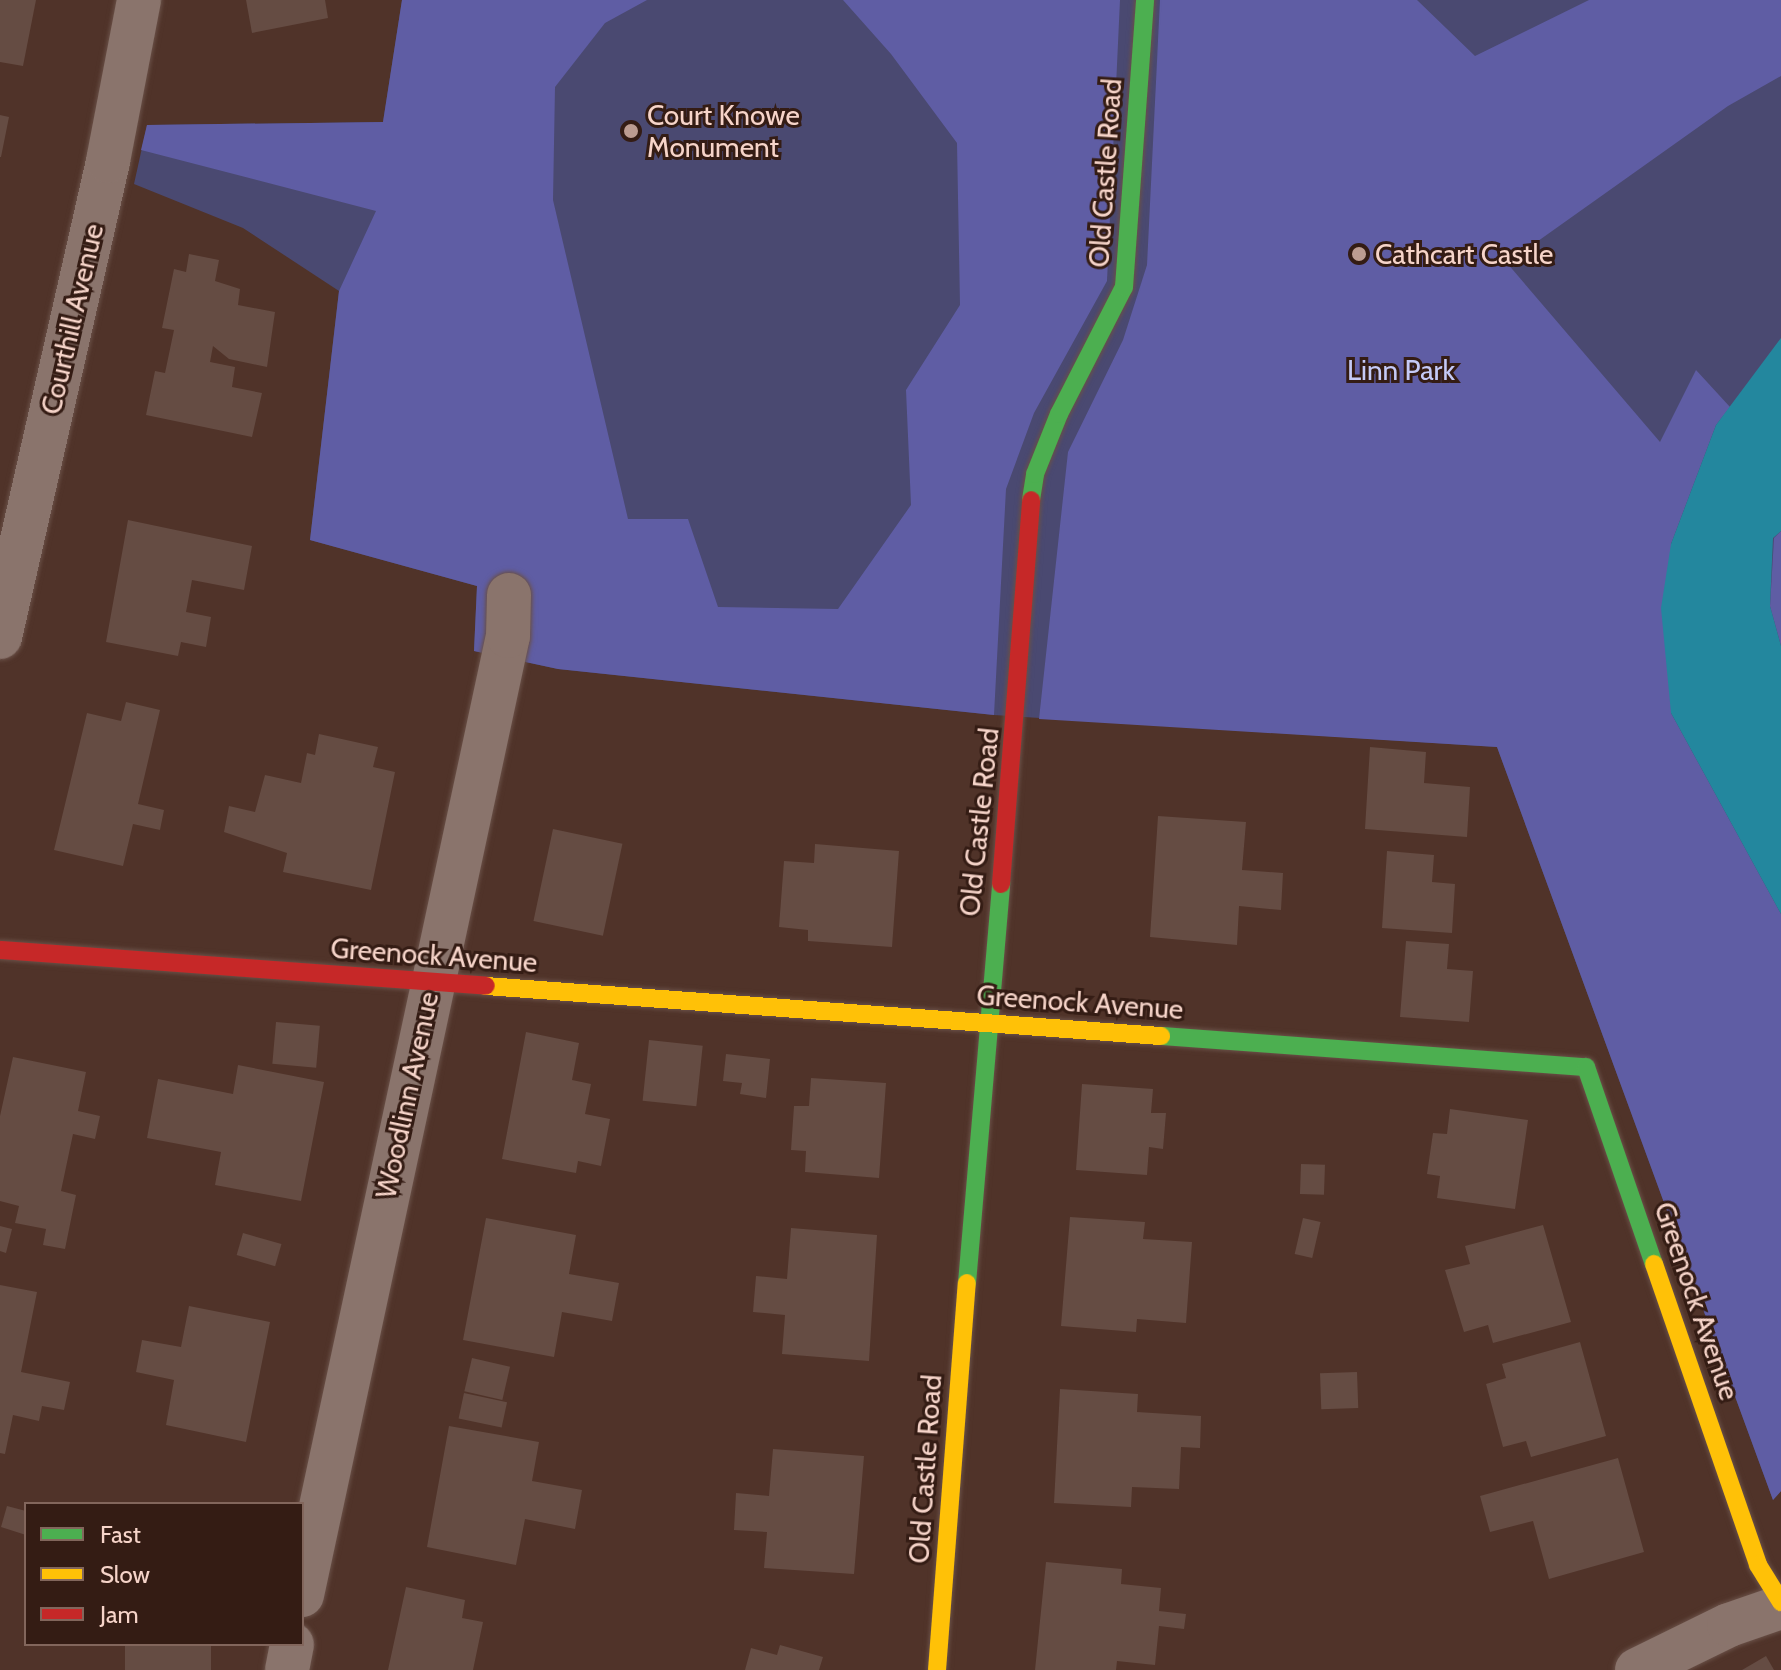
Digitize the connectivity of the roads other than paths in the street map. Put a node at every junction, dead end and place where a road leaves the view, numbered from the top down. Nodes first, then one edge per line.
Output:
1 (139, 0) edge
2 (1145, 0) edge
3 (509, 595) dead end
4 (0, 637) edge
5 (0, 950) edge
6 (430, 983) junction
7 (987, 1023) junction
8 (304, 1585) edge
9 (1781, 1605) edge
10 (292, 1646) edge
11 (287, 1670) edge
12 (937, 1670) edge
13 (1637, 1670) edge

1 - 4 street, Courthill Avenue
2 - 7 street, Old Castle Road
3 - 6 street, Woodlinn Avenue
5 - 6 street, Greenock Avenue
6 - 7 street, Greenock Avenue
6 - 8 street, Woodlinn Avenue
7 - 9 street, Greenock Avenue
7 - 12 street, Old Castle Road
9 - 13 street
10 - 11 street

